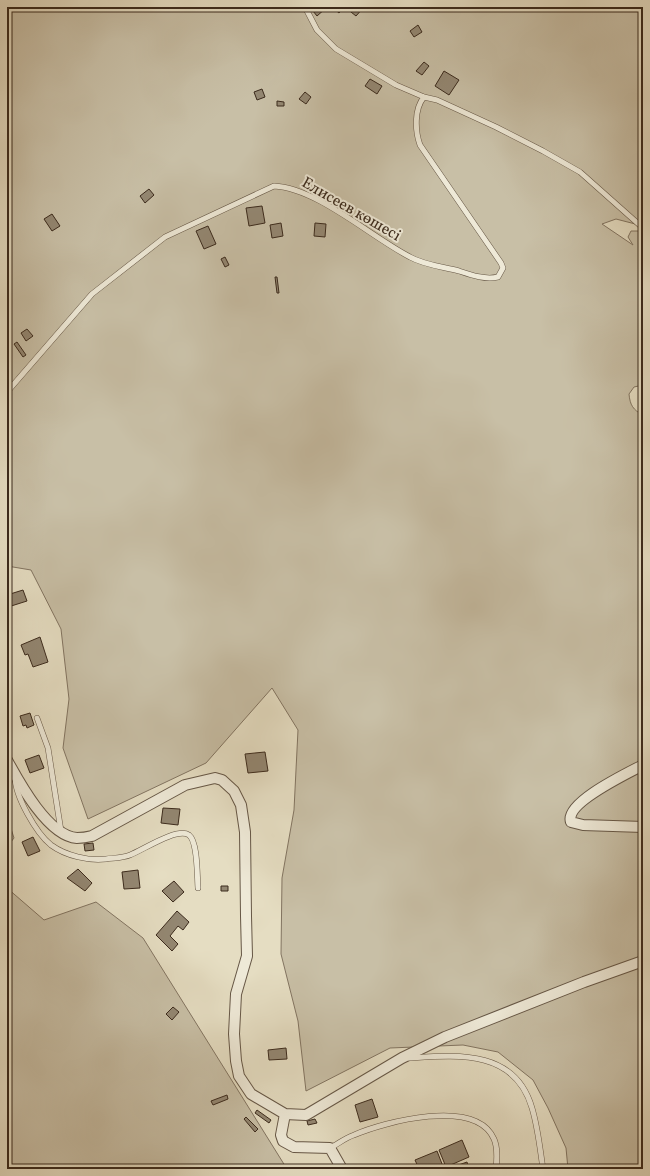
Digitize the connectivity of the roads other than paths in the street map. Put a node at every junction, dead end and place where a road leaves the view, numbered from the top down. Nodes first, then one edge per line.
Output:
1 (305, 7) edge
2 (424, 98) junction
3 (643, 228) edge
4 (7, 392) edge
5 (37, 718) dead end
6 (7, 760) edge
7 (643, 765) edge
8 (15, 774) junction
9 (643, 827) edge
10 (62, 832) junction
11 (198, 888) dead end
12 (643, 961) edge
13 (402, 1058) junction
14 (285, 1114) junction
15 (330, 1148) junction
16 (342, 1169) edge
17 (496, 1169) edge
18 (543, 1169) edge

1 - 2 lane
2 - 3 lane
2 - 4 lane, Елисеев көшесі
5 - 10 lane
6 - 8 street
7 - 9 street
8 - 10 street
8 - 11 lane
10 - 14 street
12 - 13 street
13 - 14 street
13 - 18 lane
14 - 15 street
15 - 16 street
15 - 17 lane

